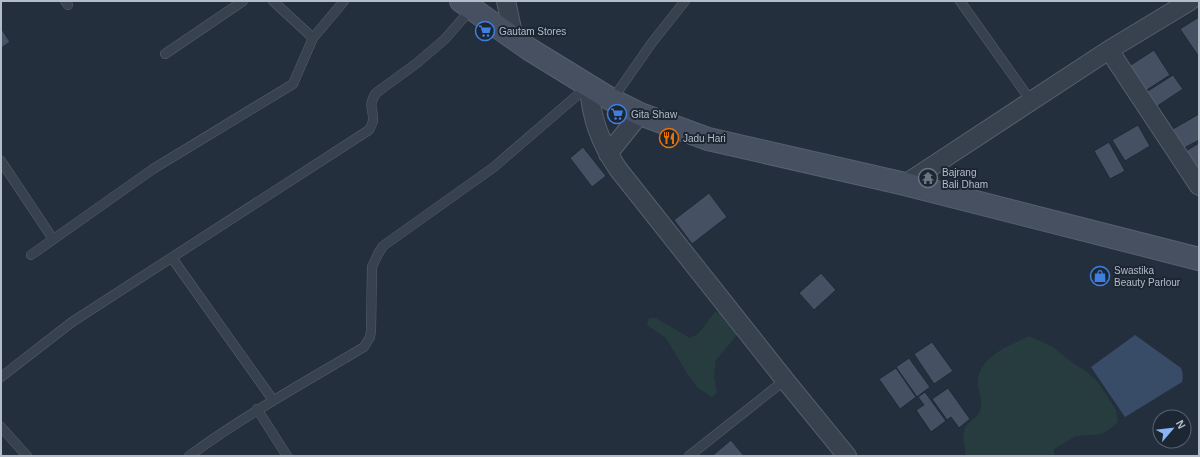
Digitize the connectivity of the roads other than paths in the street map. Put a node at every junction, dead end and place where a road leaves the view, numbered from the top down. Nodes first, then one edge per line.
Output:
1 (243, 1) edge
2 (273, 1) edge
3 (344, 1) edge
4 (506, 1) edge
5 (685, 1) edge
6 (960, 1) edge
7 (1190, 1) edge
8 (467, 5) edge
9 (313, 38) junction
10 (514, 38) junction
11 (1109, 50) junction
12 (165, 54) dead end
13 (589, 86) junction
14 (612, 100) junction
15 (1031, 101) junction
16 (640, 114) junction
17 (608, 154) junction
18 (1, 161) edge
19 (905, 184) junction
20 (1199, 186) edge
21 (53, 239) junction
22 (31, 255) dead end
23 (172, 258) junction
24 (1199, 260) edge
25 (1, 377) edge
26 (785, 380) junction
27 (273, 400) junction
28 (257, 409) junction
29 (1, 427) edge
30 (27, 456) edge
31 (189, 456) edge
32 (287, 456) edge
33 (689, 456) edge
34 (847, 456) edge

1 - 12 lane
2 - 9 lane
3 - 9 lane
4 - 10 street
5 - 14 lane
6 - 15 lane
7 - 11 street
8 - 10 main road
8 - 23 lane
9 - 21 lane
10 - 13 main road
11 - 15 street
11 - 20 street
13 - 14 main road
13 - 17 street
13 - 27 lane
14 - 16 main road
15 - 19 street
16 - 17 street
16 - 19 main road
17 - 26 street
18 - 21 lane
19 - 24 main road
21 - 22 lane
23 - 25 lane
23 - 27 lane
26 - 33 lane
26 - 34 street
27 - 28 lane
28 - 31 lane
28 - 32 lane
29 - 30 lane

